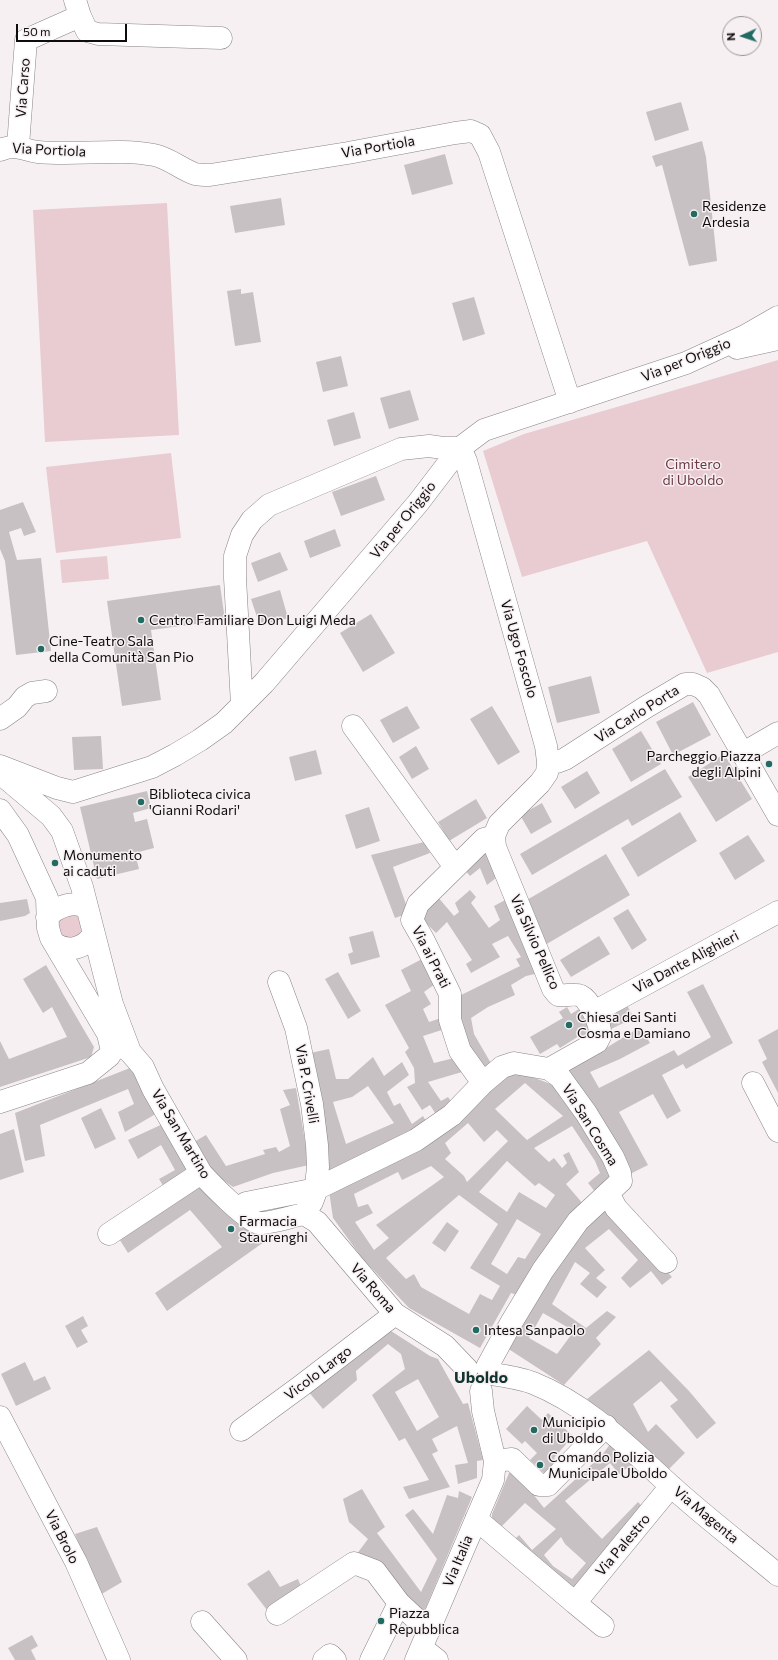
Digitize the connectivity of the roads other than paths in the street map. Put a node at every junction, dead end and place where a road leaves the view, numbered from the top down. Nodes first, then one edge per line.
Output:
1 (78, 8) edge
2 (221, 38) dead end
3 (9, 148) edge
4 (778, 317) edge
5 (778, 339) edge
6 (708, 353) junction
7 (570, 402) junction
8 (460, 448) junction
9 (46, 691) dead end
10 (242, 705) junction
11 (0, 718) edge
12 (353, 726) dead end
13 (778, 732) edge
14 (742, 754) junction
15 (548, 762) junction
16 (0, 766) edge
17 (0, 773) edge
18 (65, 790) junction
19 (34, 802) junction
20 (0, 810) edge
21 (778, 815) edge
22 (62, 831) junction
23 (18, 835) junction
24 (494, 836) junction
25 (455, 867) junction
26 (88, 910) junction
27 (778, 912) edge
28 (47, 917) junction
29 (94, 934) junction
30 (55, 944) junction
31 (279, 982) dead end
32 (594, 1012) junction
33 (108, 1034) junction
34 (131, 1053) junction
35 (549, 1068) junction
36 (88, 1073) junction
37 (483, 1083) junction
38 (753, 1083) dead end
39 (0, 1102) edge
40 (778, 1132) edge
41 (201, 1173) junction
42 (316, 1188) junction
43 (608, 1193) junction
44 (238, 1208) junction
45 (304, 1214) junction
46 (109, 1234) dead end
47 (666, 1262) dead end
48 (395, 1314) junction
49 (482, 1375) junction
50 (0, 1417) edge
51 (606, 1426) junction
52 (241, 1430) dead end
53 (6, 1442) edge
54 (495, 1461) junction
55 (672, 1486) junction
56 (476, 1519) junction
57 (778, 1575) edge
58 (575, 1603) junction
59 (399, 1604) junction
60 (277, 1614) dead end
61 (202, 1622) dead end
62 (603, 1626) dead end
63 (426, 1650) edge
64 (119, 1660) edge
65 (236, 1660) edge
66 (324, 1660) edge
67 (335, 1660) edge
68 (371, 1660) edge

1 - 2 street, Via Carso
1 - 3 street, Via Carso
3 - 7 street, Via Portiola
4 - 6 street, Via per Origgio
5 - 6 street
6 - 7 street, Via per Origgio
7 - 8 street, Via per Origgio
8 - 10 street, Via per Origgio
8 - 10 street
8 - 15 street, Via Ugo Foscolo
9 - 11 street
10 - 18 street, Via per Origgio
12 - 25 street
13 - 14 street
14 - 15 street, Via Carlo Porta
14 - 21 street, Via Carlo Porta
15 - 24 street, Via Ugo Foscolo
16 - 18 street
17 - 19 street, Via San Martino
18 - 19 street, Via per Origgio
18 - 22 street
19 - 22 street, Via San Martino
19 - 23 street, Via per Origgio
20 - 23 street, Via San Martino
22 - 26 street, Via San Martino
23 - 28 street, Via San Martino
24 - 25 street, Via ai Prati
24 - 32 street, Via Silvio Pellico
25 - 37 street, Via ai Prati
26 - 28 street
26 - 29 street, Via San Martino
27 - 32 street, Via Dante Alighieri
28 - 30 street, Via San Martino
29 - 30 street
29 - 34 street, Via San Martino
30 - 33 street, Via San Martino
31 - 42 street, Via P. Crivelli
32 - 35 street, Via Silvio Pellico
33 - 34 street, Via San Martino
33 - 36 street, Via San Martino
34 - 36 street
34 - 41 street, Via San Martino
35 - 37 street
35 - 43 street, Via San Cosma
36 - 39 street
37 - 42 street
38 - 40 street
41 - 44 street, Via San Martino
41 - 46 street
42 - 44 street
42 - 45 street, Via P. Crivelli
43 - 47 street
43 - 49 street, Via San Cosma
44 - 45 street, Via San Martino
45 - 48 street, Via Roma
48 - 49 street, Via Roma
48 - 52 street, Vicolo Largo
49 - 51 street, Via Magenta
49 - 54 street
50 - 53 street, Via Brolo
51 - 54 street
51 - 55 street, Via Magenta
53 - 64 street, Via Brolo
54 - 56 street, Via Italia
55 - 57 street, Via Magenta
55 - 58 street, Via Palestro
56 - 58 street
56 - 63 street, Via Italia
58 - 62 street
59 - 60 street
59 - 63 street
59 - 68 street
61 - 65 street
66 - 67 street

